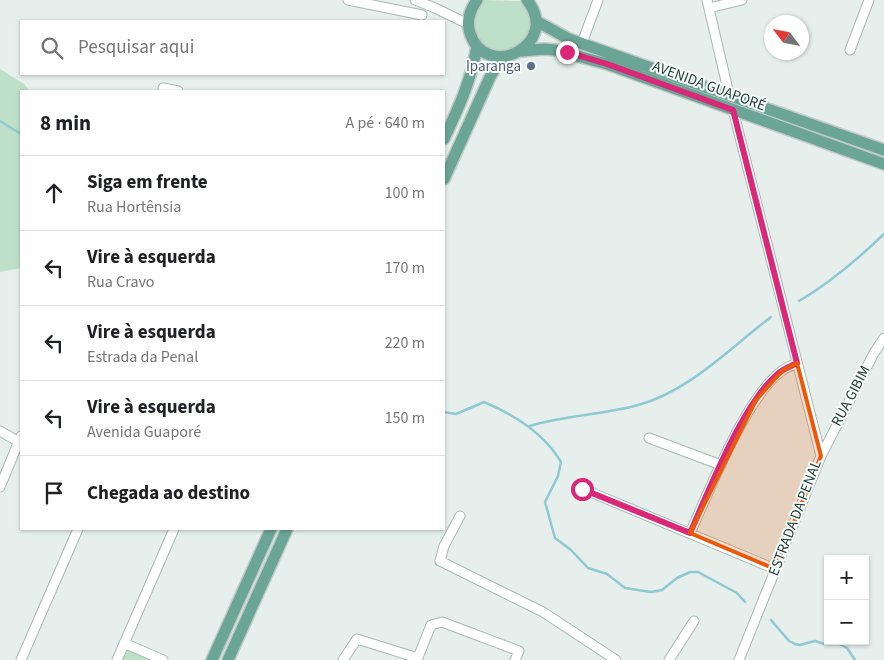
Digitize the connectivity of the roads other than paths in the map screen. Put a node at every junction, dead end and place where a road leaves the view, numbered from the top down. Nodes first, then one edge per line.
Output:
1 (348, 0) edge
2 (415, 0) edge
3 (475, 0) edge
4 (527, 0) edge
5 (598, 0) edge
6 (742, 0) edge
7 (869, 0) edge
8 (378, 3) edge
9 (708, 4) edge
10 (422, 15) dead end
11 (536, 21) junction
12 (468, 24) junction
13 (582, 43) junction
14 (477, 46) junction
15 (850, 50) dead end
16 (522, 51) junction
17 (502, 57) junction
18 (163, 88) dead end
19 (173, 90) edge
20 (729, 94) junction
21 (733, 110) junction
22 (445, 137) edge
23 (884, 150) edge
24 (884, 164) edge
25 (445, 177) edge
26 (884, 338) edge
27 (797, 363) junction
28 (0, 431) edge
29 (649, 438) dead end
30 (20, 439) edge
31 (821, 456) junction
32 (721, 465) junction
33 (0, 487) edge
34 (582, 489) dead end
35 (460, 516) dead end
36 (78, 530) edge
37 (174, 530) edge
38 (271, 530) edge
39 (287, 530) edge
40 (690, 533) junction
41 (775, 569) junction
42 (694, 620) dead end
43 (124, 643) junction
44 (344, 658) edge
45 (418, 659) edge
46 (21, 660) edge
47 (117, 660) edge
48 (163, 660) edge
49 (212, 660) edge
50 (228, 660) edge
51 (515, 660) edge
52 (616, 660) edge
53 (669, 660) edge
54 (739, 660) edge

1 - 8 street
2 - 12 street
3 - 12 main road
4 - 11 main road
5 - 13 street
6 - 9 street
7 - 15 street
8 - 10 street
9 - 20 street
11 - 13 main road, AVENIDA GUAPORÉ
11 - 16 main road
12 - 14 main road
13 - 20 main road, AVENIDA GUAPORÉ
14 - 17 main road
14 - 22 main road
16 - 17 main road, AVENIDA GUAPORÉ
16 - 21 main road, AVENIDA GUAPORÉ
17 - 25 main road
18 - 19 street
20 - 23 main road, AVENIDA GUAPORÉ
21 - 24 main road, AVENIDA GUAPORÉ
21 - 27 street, ESTRADA DA PENAL
26 - 31 street, RUA GIBIM
27 - 31 street, ESTRADA DA PENAL
27 - 32 street
28 - 30 street
29 - 32 street
30 - 33 street
31 - 41 street, ESTRADA DA PENAL
32 - 40 street
34 - 40 street
35 - 52 street
36 - 46 street
37 - 43 street
38 - 49 main road
39 - 50 main road
40 - 41 street
41 - 54 street, ESTRADA DA PENAL
42 - 53 street
43 - 47 street
43 - 48 street
44 - 45 street
45 - 51 street

